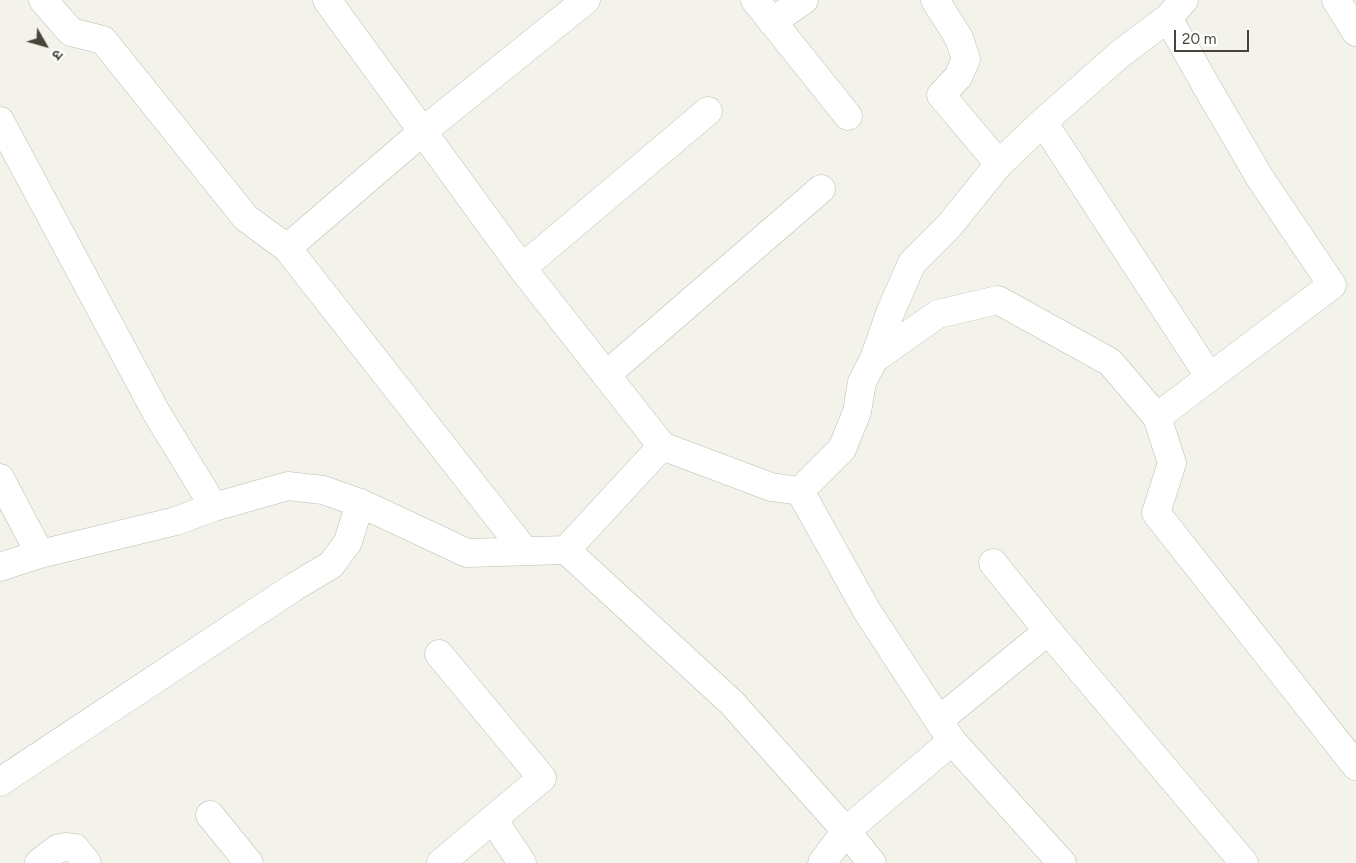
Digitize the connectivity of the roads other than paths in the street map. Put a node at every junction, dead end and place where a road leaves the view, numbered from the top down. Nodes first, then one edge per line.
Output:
1 (43, 0) edge
2 (327, 0) edge
3 (586, 0) edge
4 (755, 0) edge
5 (804, 0) edge
6 (935, 0) edge
7 (1336, 0) edge
8 (1176, 9) edge
9 (772, 22) junction
10 (1356, 32) edge
11 (708, 110) dead end
12 (848, 116) dead end
13 (0, 121) edge
14 (1043, 122) junction
15 (422, 132) junction
16 (999, 164) junction
17 (821, 190) dead end
18 (287, 248) junction
19 (522, 268) junction
20 (874, 359) junction
21 (606, 375) junction
22 (1209, 376) junction
23 (1156, 417) junction
24 (662, 446) junction
25 (0, 478) edge
26 (800, 491) junction
27 (360, 503) junction
28 (214, 507) junction
29 (524, 550) junction
30 (566, 550) junction
31 (40, 554) junction
32 (993, 563) dead end
33 (0, 567) edge
34 (1048, 631) junction
35 (439, 654) dead end
36 (945, 730) junction
37 (1356, 766) edge
38 (0, 782) edge
39 (210, 815) dead end
40 (493, 819) junction
41 (846, 831) junction
42 (40, 863) edge
43 (87, 863) edge
44 (249, 863) edge
45 (441, 863) edge
46 (522, 863) edge
47 (822, 863) edge
48 (872, 863) edge
49 (1062, 863) edge
50 (1244, 863) edge

1 - 18 street
2 - 15 street
3 - 15 street
4 - 9 street
5 - 9 street
6 - 16 street
7 - 10 street
8 - 14 street
8 - 22 street
9 - 12 street
11 - 19 street
13 - 28 street
14 - 16 street
14 - 22 street
15 - 18 street
15 - 19 street
16 - 20 street
17 - 21 street
18 - 29 street
19 - 21 street
20 - 23 street
20 - 26 street
21 - 24 street
22 - 23 street
23 - 37 street
24 - 26 street
24 - 30 street
25 - 31 street
26 - 36 street
27 - 28 street
27 - 29 street
27 - 38 street
28 - 31 street
29 - 30 street
30 - 41 street
31 - 33 street
32 - 34 street
34 - 36 street
34 - 50 street
35 - 40 street
36 - 41 street
36 - 49 street
39 - 44 street
40 - 45 street
40 - 46 street
41 - 47 street
41 - 48 street
42 - 43 street

